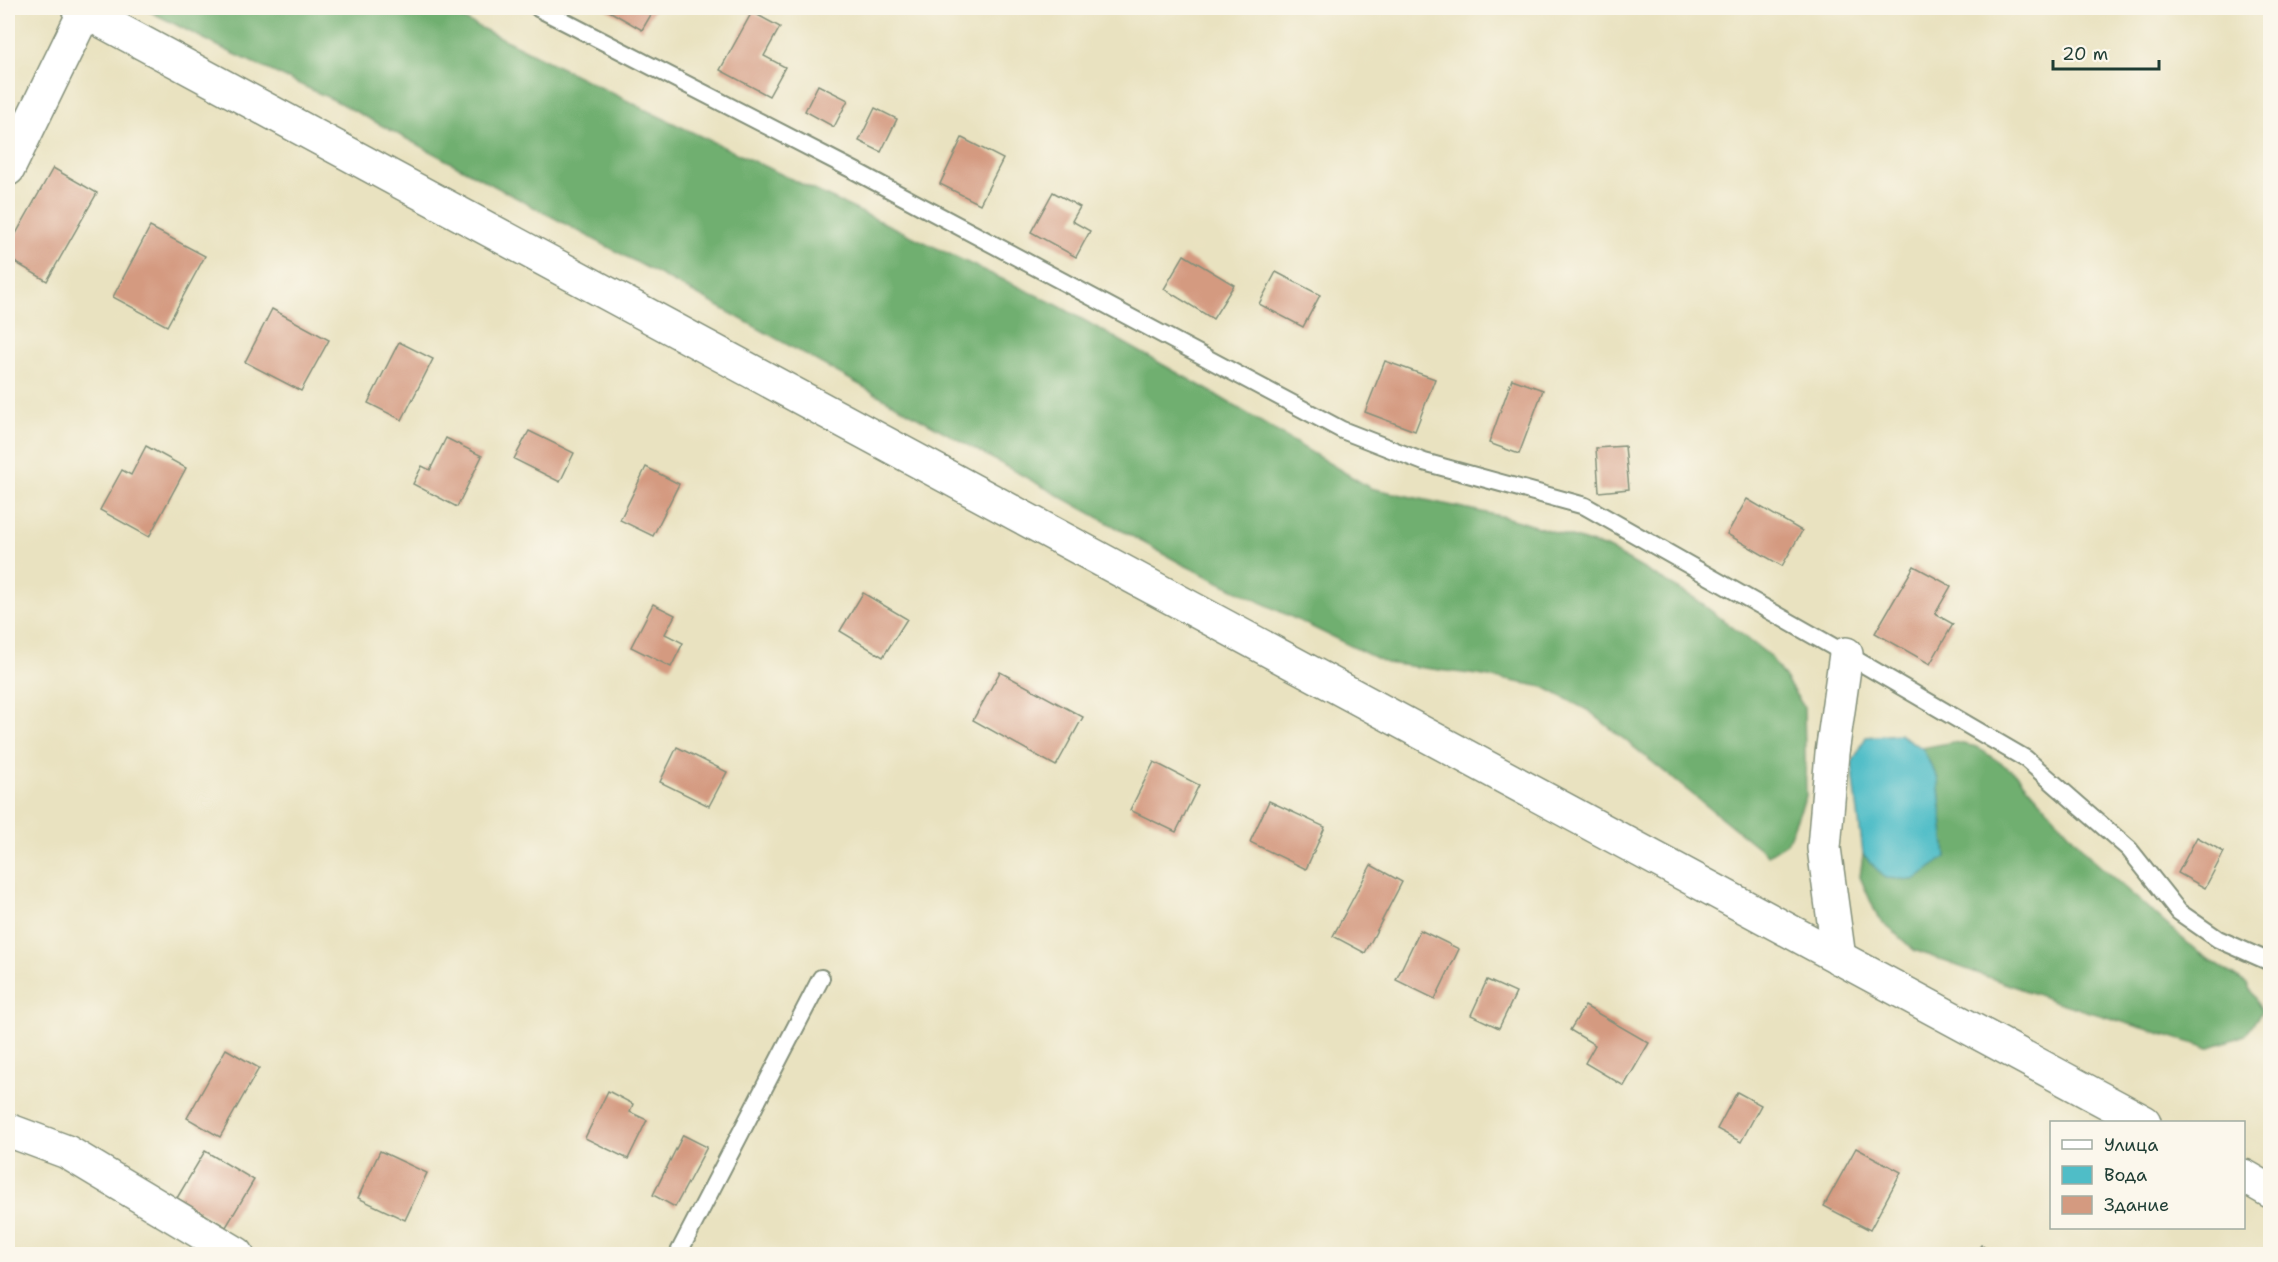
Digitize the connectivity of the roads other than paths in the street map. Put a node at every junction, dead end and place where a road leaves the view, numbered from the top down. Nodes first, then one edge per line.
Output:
1 (538, 8) edge
2 (82, 9) edge
3 (8, 169) edge
4 (1846, 654) junction
5 (1839, 958) junction
6 (2271, 962) edge
7 (821, 978) dead end
8 (2142, 1121) edge
9 (8, 1130) edge
10 (2245, 1177) edge
11 (2271, 1191) edge
12 (237, 1254) edge
13 (678, 1254) edge

1 - 4 lane
2 - 3 street
2 - 5 street
4 - 5 street
4 - 6 lane
5 - 8 street
7 - 13 lane
9 - 12 street
10 - 11 street

